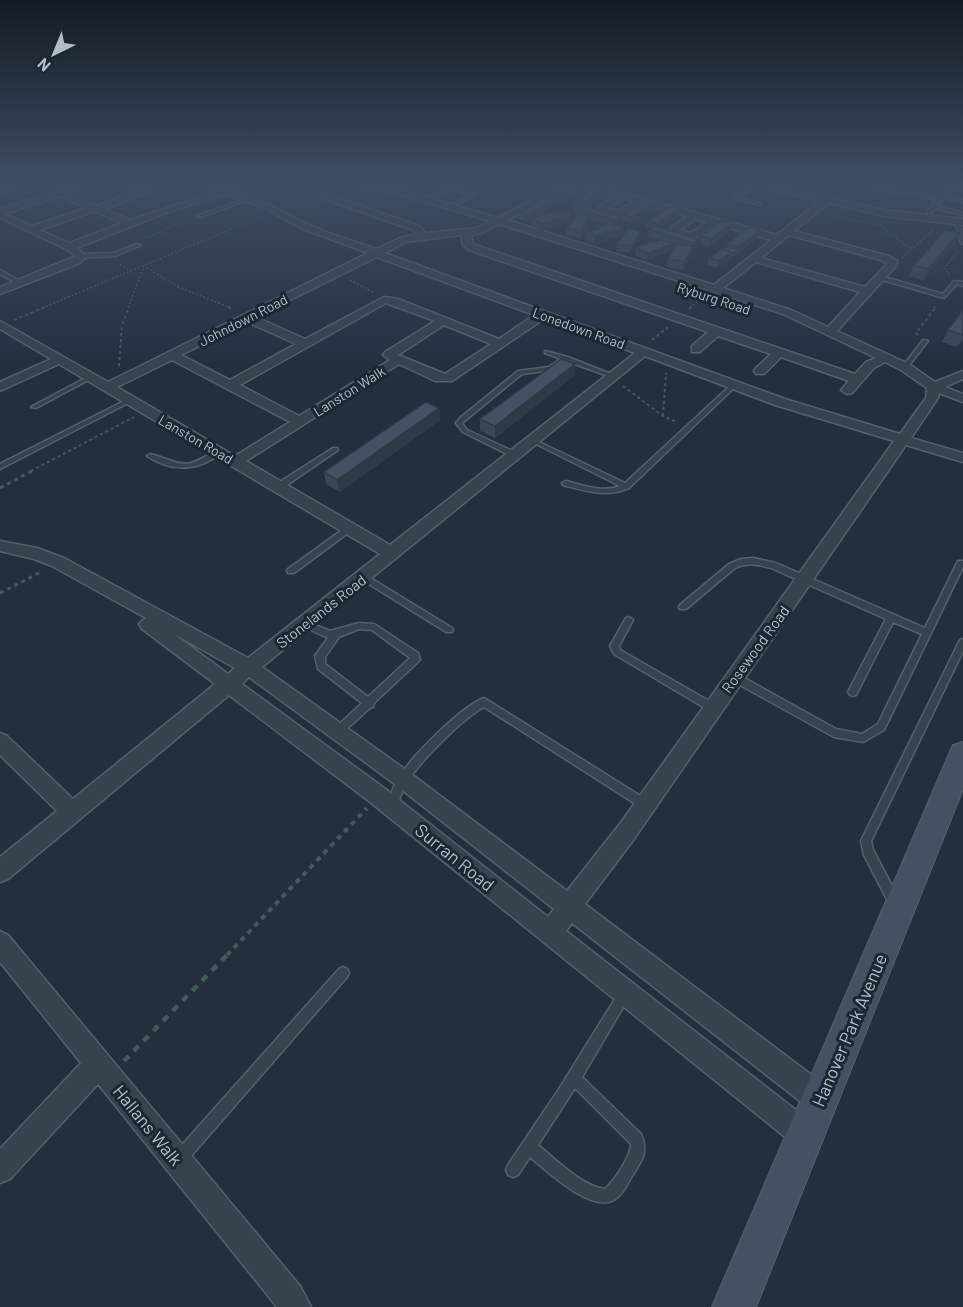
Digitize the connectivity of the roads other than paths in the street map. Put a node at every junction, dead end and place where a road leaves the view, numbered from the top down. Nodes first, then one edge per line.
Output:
1 (60, 243) edge
2 (80, 243) edge
3 (350, 243) edge
4 (397, 243) edge
5 (468, 243) edge
6 (542, 243) edge
7 (567, 243) edge
8 (774, 243) edge
9 (817, 243) edge
10 (139, 245) dead end
11 (69, 247) junction
12 (378, 253) junction
13 (486, 253) junction
14 (82, 256) junction
15 (755, 259) junction
16 (474, 261) dead end
17 (534, 270) junction
18 (0, 272) edge
19 (523, 277) dead end
20 (881, 278) junction
21 (20, 283) junction
22 (963, 284) edge
23 (585, 287) junction
24 (716, 290) junction
25 (0, 291) edge
26 (868, 291) junction
27 (574, 295) dead end
28 (641, 306) junction
29 (543, 314) junction
30 (629, 315) dead end
31 (250, 317) junction
32 (443, 321) junction
33 (1, 324) edge
34 (831, 331) junction
35 (716, 332) junction
36 (846, 338) junction
37 (925, 341) road end
38 (499, 343) junction
39 (306, 344) junction
40 (696, 349) dead end
41 (643, 351) junction
42 (547, 352) dead end
43 (778, 353) junction
44 (172, 355) junction
45 (566, 358) junction
46 (885, 358) junction
47 (60, 359) junction
48 (398, 360) junction
49 (905, 367) junction
50 (760, 371) dead end
51 (963, 375) edge
52 (613, 376) junction
53 (92, 377) junction
54 (856, 379) junction
55 (231, 385) junction
56 (734, 385) junction
57 (0, 387) edge
58 (108, 387) junction
59 (934, 387) junction
60 (847, 390) dead end
61 (963, 398) edge
62 (130, 400) junction
63 (33, 407) dead end
64 (299, 421) junction
65 (902, 439) junction
66 (532, 441) junction
67 (335, 450) dead end
68 (219, 452) junction
69 (515, 455) junction
70 (151, 456) dead end
71 (963, 458) edge
72 (235, 462) junction
73 (0, 466) edge
74 (566, 483) dead end
75 (626, 486) junction
76 (278, 487) junction
77 (349, 528) junction
78 (0, 546) edge
79 (393, 554) junction
80 (961, 563) dead end
81 (291, 571) dead end
82 (364, 577) junction
83 (806, 578) junction
84 (98, 586) junction
85 (683, 607) dead end
86 (891, 617) junction
87 (629, 620) dead end
88 (305, 624) junction
89 (449, 630) dead end
90 (927, 633) junction
91 (334, 635) junction
92 (963, 642) edge
93 (249, 667) junction
94 (734, 677) junction
95 (230, 684) junction
96 (853, 692) dead end
97 (370, 704) junction
98 (712, 708) junction
99 (338, 732) junction
100 (0, 742) edge
101 (963, 754) edge
102 (403, 780) junction
103 (385, 801) junction
104 (646, 805) junction
105 (72, 812) junction
106 (0, 871) edge
107 (567, 907) junction
108 (899, 911) junction
109 (551, 934) junction
110 (0, 943) edge
111 (343, 973) dead end
112 (625, 993) junction
113 (103, 1071) junction
114 (573, 1078) junction
115 (820, 1099) junction
116 (805, 1135) junction
117 (529, 1147) junction
118 (177, 1161) junction
119 (0, 1169) edge
120 (513, 1170) dead end
121 (295, 1307) edge
122 (734, 1307) edge

1 - 11 street
2 - 11 street
3 - 12 street, Lonedown Road
4 - 12 street, Johndown Road
5 - 13 street
6 - 36 street, Ryburg Road
7 - 24 street, Ryburg Road
8 - 15 street
9 - 20 street
10 - 14 lane
11 - 14 street
12 - 29 street, Lonedown Road
12 - 31 street, Johndown Road
13 - 16 street
13 - 17 street
14 - 21 street
15 - 24 street
15 - 26 street
17 - 19 street
17 - 23 street
18 - 21 lane
20 - 22 lane
20 - 26 street
21 - 25 street
23 - 27 street
23 - 28 street
24 - 34 street, Ryburg Road
26 - 34 street
28 - 30 street
28 - 35 street
29 - 38 street, Lanston Walk
29 - 41 street, Lonedown Road
31 - 39 street
31 - 44 street, Johndown Road
32 - 38 street
32 - 39 street
32 - 48 street, Lanston Walk
33 - 47 street, Lanston Road
34 - 36 street, Ryburg Road
35 - 40 street
35 - 43 street
36 - 46 street, Ryburg Road
37 - 49 lane
38 - 48 street, Lanston Walk
39 - 55 street
41 - 52 street, Stonelands Road
41 - 56 street, Lonedown Road
42 - 45 lane
43 - 50 street
43 - 54 street
44 - 55 street, Lanston Walk
44 - 58 street, Johndown Road
45 - 52 lane
45 - 69 lane
46 - 49 street, Ryburg Road
46 - 54 street
47 - 53 street, Lanston Road
47 - 57 street
48 - 64 street, Lanston Walk
49 - 59 street, Ryburg Road
51 - 59 street
52 - 66 street, Stonelands Road
53 - 58 street, Lanston Road
53 - 63 lane
54 - 60 street
55 - 64 street, Lanston Walk
56 - 65 street, Lonedown Road
56 - 75 lane
58 - 62 street, Lanston Road
59 - 61 street, Ryburg Road
59 - 65 street, Rosewood Road
62 - 68 street, Lanston Road
62 - 73 lane
64 - 72 street, Lanston Walk
65 - 71 street, Lonedown Road
65 - 83 street, Rosewood Road
66 - 69 street, Stonelands Road
66 - 75 lane
67 - 76 lane
68 - 70 lane
68 - 72 street, Lanston Road
69 - 79 street, Stonelands Road
72 - 76 street, Lanston Road
74 - 75 lane
76 - 77 street, Lanston Road
77 - 79 street, Lanston Road
77 - 81 lane
78 - 84 street, Surran Road
79 - 82 street, Stonelands Road
80 - 90 lane
82 - 88 street, Stonelands Road
82 - 89 lane
83 - 85 lane
83 - 86 lane
83 - 94 street, Rosewood Road
84 - 93 street, Surran Road
84 - 95 street, Surran Road
86 - 90 lane
86 - 96 lane
87 - 98 lane
88 - 91 lane
88 - 93 street, Stonelands Road
90 - 94 lane
91 - 97 lane
91 - 97 lane
92 - 108 lane
93 - 95 street, Stonelands Road
93 - 99 street, Surran Road
94 - 98 street, Rosewood Road
95 - 103 street, Surran Road
95 - 105 street, Stonelands Road
97 - 99 lane
98 - 104 street, Rosewood Road
99 - 102 street, Surran Road
100 - 105 street
101 - 108 street, Hanover Park Avenue
102 - 103 lane
102 - 104 lane
102 - 107 street, Surran Road
103 - 109 street, Surran Road
104 - 107 street, Rosewood Road
105 - 106 street, Stonelands Road
107 - 109 street, Rosewood Road
107 - 115 street, Surran Road
108 - 115 street, Hanover Park Avenue
109 - 112 street, Surran Road
110 - 113 street, Hallans Walk
111 - 118 lane
112 - 114 lane
112 - 116 street, Surran Road
113 - 118 street, Hallans Walk
113 - 119 street
114 - 117 lane
114 - 117 lane
115 - 116 street, Hanover Park Avenue
116 - 122 street, Hanover Park Avenue
117 - 120 lane
118 - 121 street, Hallans Walk

